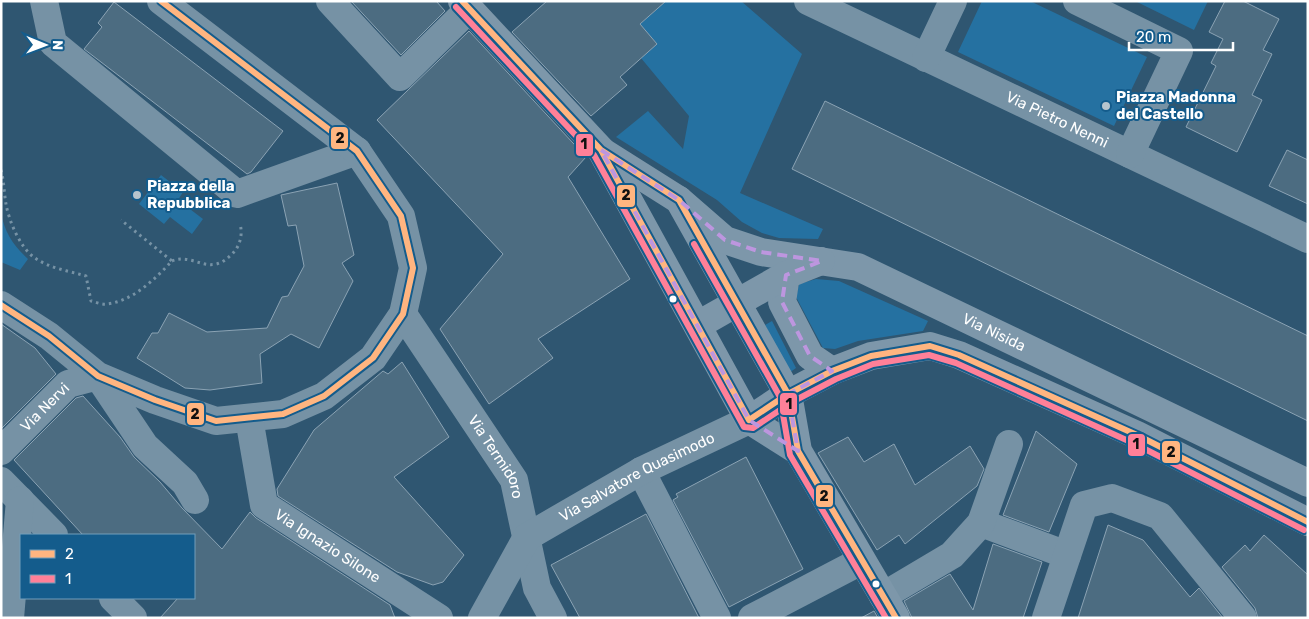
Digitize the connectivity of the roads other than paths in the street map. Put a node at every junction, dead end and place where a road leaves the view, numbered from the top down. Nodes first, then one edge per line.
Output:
1 (44, 1) edge
2 (161, 1) edge
3 (330, 1) edge
4 (808, 1) edge
5 (953, 1) edge
6 (1077, 1) edge
7 (466, 5) edge
8 (926, 58) junction
9 (601, 150) junction
10 (357, 151) junction
11 (1130, 154) junction
12 (679, 200) junction
13 (1308, 239) edge
14 (822, 261) junction
15 (786, 275) junction
16 (737, 303) junction
17 (1, 305) edge
18 (403, 314) junction
19 (698, 325) junction
20 (832, 371) junction
21 (98, 376) junction
22 (788, 394) junction
23 (249, 418) junction
24 (749, 420) junction
25 (1009, 444) dead end
26 (798, 451) junction
27 (1, 452) edge
28 (641, 471) junction
29 (1, 481) edge
30 (1308, 483) edge
31 (20, 500) junction
32 (195, 500) dead end
33 (1308, 522) edge
34 (981, 523) junction
35 (53, 534) edge
36 (527, 537) junction
37 (1067, 555) junction
38 (861, 561) junction
39 (114, 599) edge
40 (890, 607) edge
41 (1242, 617) edge
42 (10, 618) edge
43 (132, 618) edge
44 (439, 618) edge
45 (482, 618) edge
46 (553, 618) edge
47 (717, 618) edge
48 (752, 618) edge
49 (1046, 618) edge

1 - 10 street
2 - 10 street
3 - 7 street
4 - 8 street, Via Pietro Nenni
5 - 8 street
6 - 11 street
7 - 9 main road
8 - 11 street, Via Pietro Nenni
9 - 12 main road, Via Nisida
9 - 19 main road
10 - 18 street
11 - 13 street, Via Pietro Nenni
12 - 14 main road, Via Nisida
12 - 16 main road
14 - 15 main road
14 - 30 main road, Via Nisida
15 - 16 main road
15 - 20 main road
16 - 19 main road
16 - 22 main road
17 - 21 street
18 - 23 street
18 - 36 street, Via Termidoro
19 - 24 main road
20 - 22 main road
20 - 33 main road
21 - 23 street
21 - 27 street, Via Nervi
21 - 32 street
22 - 24 main road
22 - 26 main road
23 - 44 street, Via Ignazio Silone
24 - 26 main road
24 - 28 street, Via Salvatore Quasimodo
25 - 34 street
26 - 38 main road
28 - 36 street, Via Salvatore Quasimodo
28 - 47 street
29 - 31 street
31 - 35 street
31 - 42 street
34 - 37 street
34 - 40 street
36 - 45 street
36 - 46 street, Via Termidoro
37 - 41 street
37 - 49 street
38 - 40 main road
38 - 48 street
39 - 43 street

